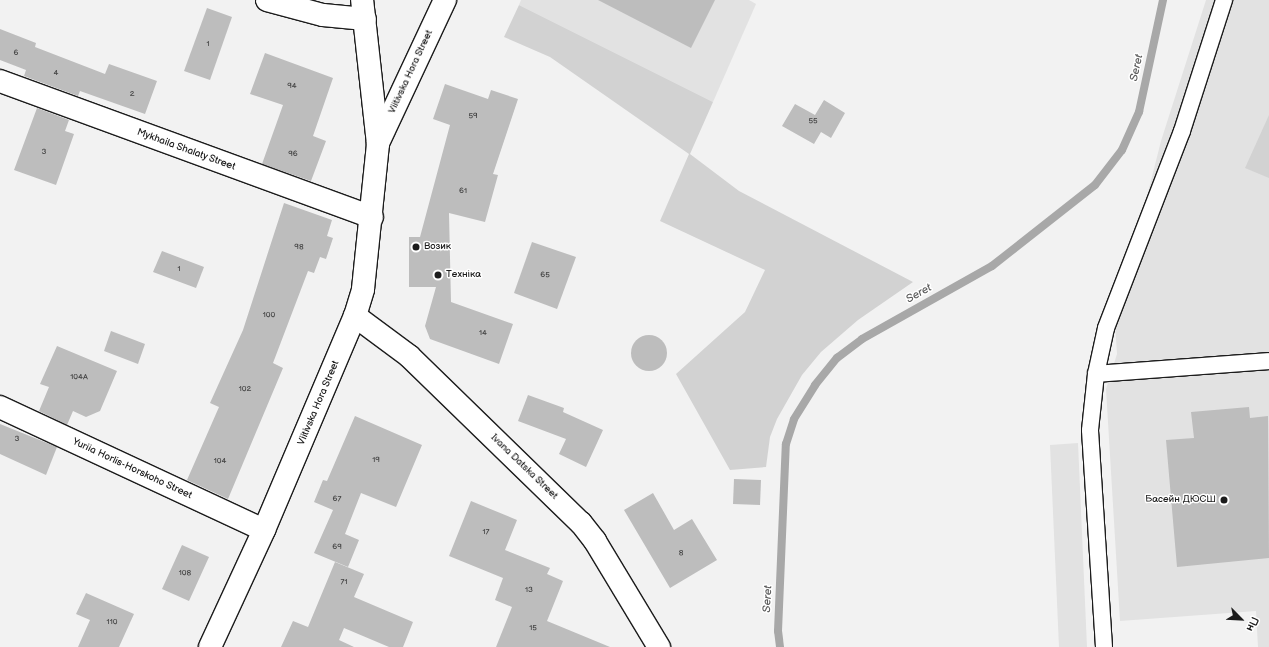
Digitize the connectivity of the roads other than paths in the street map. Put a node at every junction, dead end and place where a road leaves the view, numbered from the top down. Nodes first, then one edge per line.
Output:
1 (267, 0) edge
2 (445, 0) edge
3 (1224, 0) edge
4 (363, 10) edge
5 (0, 81) edge
6 (378, 144) junction
7 (372, 217) junction
8 (356, 316) junction
9 (1269, 361) edge
10 (1096, 374) junction
11 (0, 408) edge
12 (264, 530) junction
13 (210, 647) edge
14 (659, 647) edge
15 (1104, 647) edge

1 - 4 street
2 - 6 street, Viitivska Hora Street
3 - 10 lane
4 - 6 street, Viitivska Hora Street
5 - 7 street, Mykhaila Shalaty Street
6 - 7 street, Viitivska Hora Street
7 - 8 street, Viitivska Hora Street
8 - 12 street, Viitivska Hora Street
8 - 14 street, Ivana Datska Street
9 - 10 lane
10 - 15 lane
11 - 12 street, Yuriia Horlis-Horskoho Street
12 - 13 street, Viitivska Hora Street

